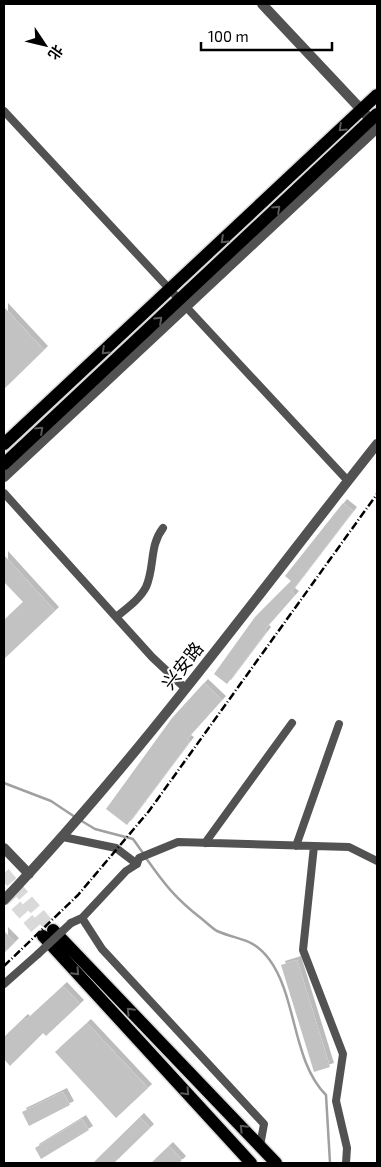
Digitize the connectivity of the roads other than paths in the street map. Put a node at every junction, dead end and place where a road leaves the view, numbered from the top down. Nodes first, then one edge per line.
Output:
1 (262, 4) edge
2 (377, 95) edge
3 (362, 110) junction
4 (4, 111) edge
5 (375, 120) edge
6 (170, 290) junction
7 (184, 304) junction
8 (4, 444) edge
9 (377, 444) edge
10 (4, 464) edge
11 (4, 477) edge
12 (348, 481) junction
13 (4, 493) edge
14 (163, 528) dead end
15 (116, 617) junction
16 (186, 689) junction
17 (292, 723) dead end
18 (339, 724) dead end
19 (63, 838) junction
20 (205, 842) junction
21 (296, 846) junction
22 (314, 846) junction
23 (4, 848) edge
24 (138, 861) junction
25 (377, 861) edge
26 (29, 874) junction
27 (4, 900) edge
28 (82, 918) junction
29 (4, 984) edge
30 (260, 1146) junction
31 (252, 1163) edge
32 (276, 1163) edge
33 (346, 1163) edge

1 - 3 street
2 - 3 main road
3 - 5 street
3 -> 6 main road
4 - 6 street
7 -> 5 main road
6 - 7 street
6 -> 8 main road
10 -> 7 main road
7 - 11 street
7 - 12 street
9 - 12 street, 兴安路
12 - 16 street, 兴安路
13 - 15 street
14 - 15 street
15 - 16 street
16 - 19 street, 兴安路
17 - 20 street
18 - 21 street
19 - 24 street
19 - 26 street, 兴安路
20 - 21 street
20 - 24 street
21 - 22 street
22 - 25 street
22 - 33 street
23 - 26 street
24 - 28 street
26 - 27 street, 兴安路
28 - 29 street, bridge
28 - 30 street
30 -> 31 main road
30 - 32 main road

